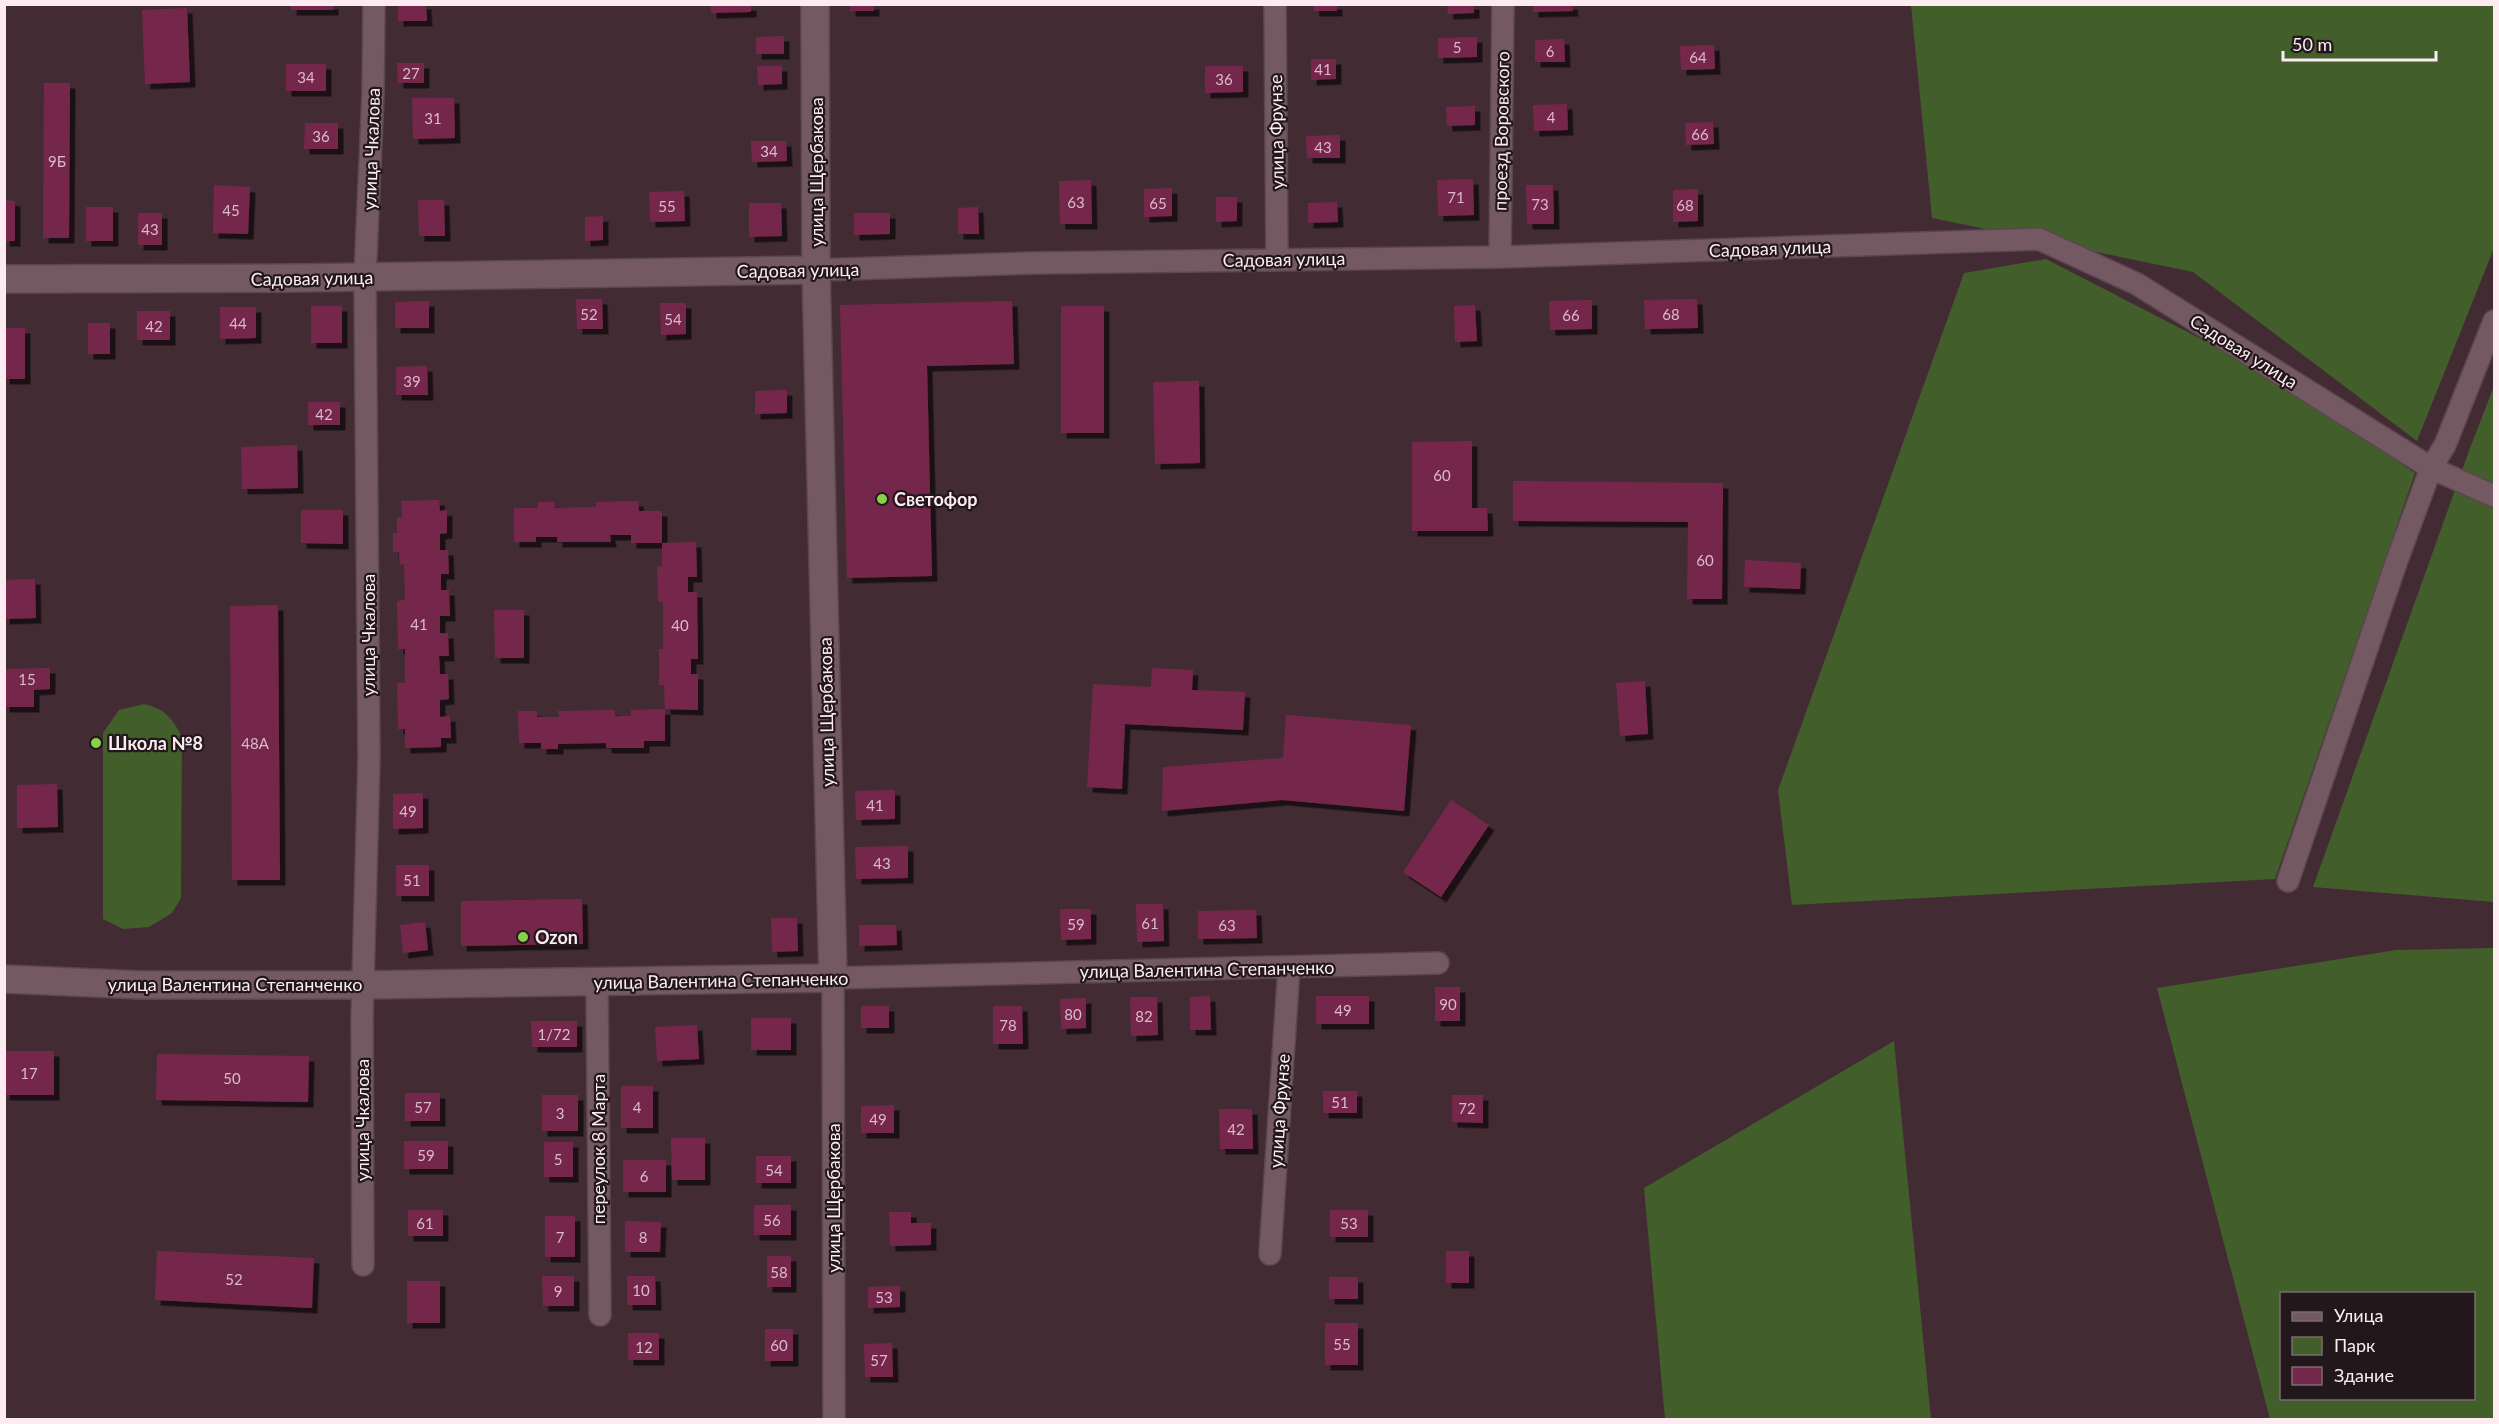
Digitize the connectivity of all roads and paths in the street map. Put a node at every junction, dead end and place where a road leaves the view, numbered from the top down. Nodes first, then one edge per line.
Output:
1 (374, 4) edge
2 (816, 4) edge
3 (1275, 4) edge
4 (1503, 4) edge
5 (1500, 257) junction
6 (1278, 259) junction
7 (816, 270) junction
8 (365, 278) junction
9 (4, 279) edge
10 (2494, 321) edge
11 (2431, 468) junction
12 (2494, 496) edge
13 (2288, 881) dead end
14 (1438, 963) dead end
15 (1289, 967) junction
16 (833, 978) junction
17 (4, 979) edge
18 (597, 982) junction
19 (363, 985) junction
20 (1270, 1254) dead end
21 (363, 1265) dead end
22 (600, 1315) dead end
23 (834, 1419) edge

1 - 8 street, улица Чкалова
2 - 7 street, улица Щербакова
3 - 6 street, улица Фрунзе
4 - 5 street, проезд Воровского
5 - 6 street, Садовая улица
5 - 11 street, Садовая улица
6 - 7 street, Садовая улица
7 - 8 street, Садовая улица
7 - 16 street, улица Щербакова
8 - 9 street, Садовая улица
8 - 19 street, улица Чкалова
10 - 11 street
11 - 12 street, Садовая улица
11 - 13 street
14 - 15 street, улица Валентина Степанченко
15 - 16 street, улица Валентина Степанченко
15 - 20 street, улица Фрунзе
16 - 18 street, улица Валентина Степанченко
16 - 23 street, улица Щербакова
17 - 19 street, улица Валентина Степанченко
18 - 19 street, улица Валентина Степанченко
18 - 22 street, переулок 8 Марта
19 - 21 street, улица Чкалова

